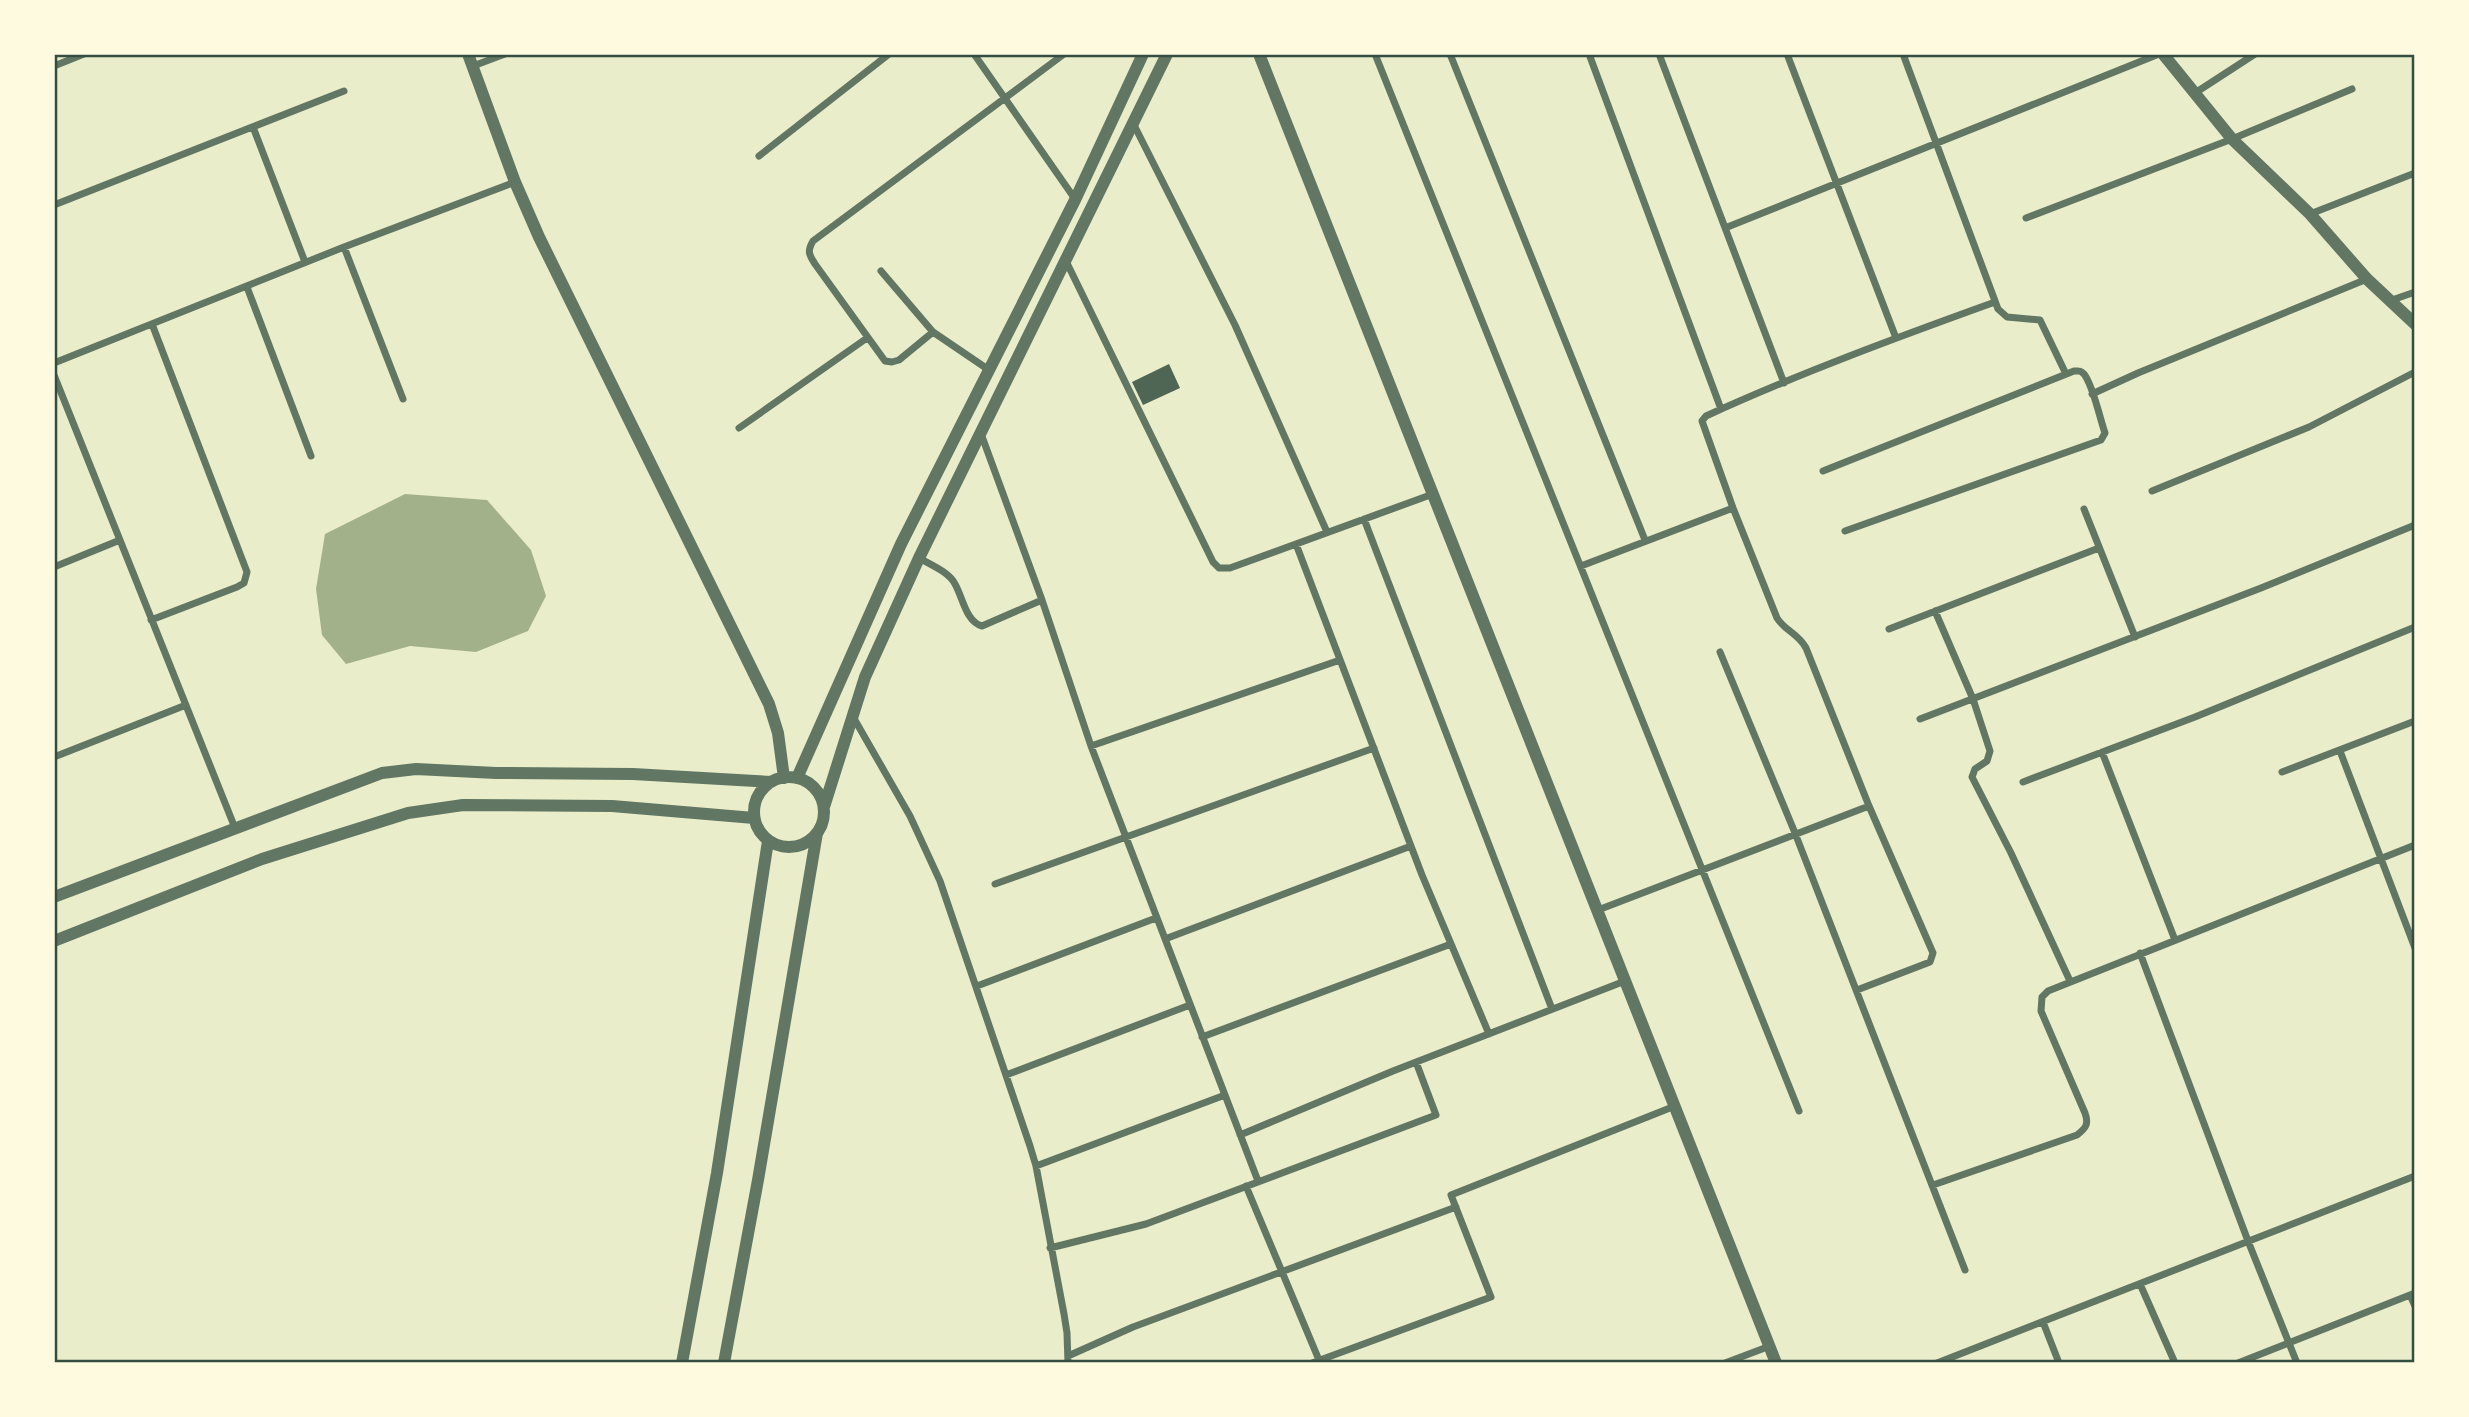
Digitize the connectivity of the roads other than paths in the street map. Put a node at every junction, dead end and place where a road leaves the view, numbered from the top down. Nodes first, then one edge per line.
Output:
1 (85, 54) edge
2 (505, 54) edge
3 (889, 54) edge
4 (974, 54) edge
5 (1064, 54) edge
6 (1167, 54) edge
7 (1259, 54) edge
8 (1376, 54) edge
9 (1450, 54) edge
10 (1589, 54) edge
11 (1659, 54) edge
12 (1787, 54) edge
13 (1903, 54) edge
14 (2161, 54) edge
15 (2255, 54) edge
16 (1139, 57) edge
17 (470, 60) edge
18 (54, 66) edge
19 (2352, 89) dead end
20 (344, 91) dead end
21 (2195, 93) junction
22 (1003, 99) junction
23 (1133, 123) junction
24 (253, 127) junction
25 (2232, 139) junction
26 (1937, 143) junction
27 (759, 156) dead end
28 (2415, 173) edge
29 (515, 182) junction
30 (1836, 182) junction
31 (1076, 200) junction
32 (54, 205) edge
33 (2310, 214) junction
34 (2026, 218) dead end
35 (1725, 228) junction
36 (344, 247) junction
37 (1065, 259) junction
38 (305, 262) junction
39 (881, 271) dead end
40 (2367, 279) junction
41 (247, 287) junction
42 (2415, 292) edge
43 (2392, 300) junction
44 (1995, 302) junction
45 (152, 324) junction
46 (2415, 324) edge
47 (933, 332) junction
48 (867, 338) junction
49 (1896, 338) junction
50 (54, 363) edge
51 (990, 371) junction
52 (2415, 372) edge
53 (2066, 374) junction
54 (54, 375) edge
55 (1784, 383) junction
56 (2092, 394) junction
57 (402, 399) dead end
58 (1721, 409) junction
59 (739, 428) dead end
60 (980, 430) junction
61 (312, 456) dead end
62 (1823, 471) dead end
63 (2152, 491) dead end
64 (1434, 494) junction
65 (1733, 508) junction
66 (2084, 509) dead end
67 (1364, 519) junction
68 (2415, 525) edge
69 (1844, 531) dead end
70 (1327, 532) junction
71 (120, 540) junction
72 (1645, 540) junction
73 (1296, 544) junction
74 (2099, 548) junction
75 (919, 558) junction
76 (1581, 566) junction
77 (54, 567) edge
78 (1042, 600) junction
79 (1935, 611) junction
80 (150, 620) junction
81 (2415, 628) edge
82 (1889, 629) dead end
83 (2135, 637) junction
84 (1720, 652) dead end
85 (1340, 660) junction
86 (1973, 699) junction
87 (186, 705) junction
88 (852, 715) junction
89 (1920, 719) dead end
90 (2415, 721) edge
91 (1091, 746) junction
92 (1374, 748) junction
93 (2340, 751) junction
94 (2102, 752) junction
95 (54, 757) edge
96 (2282, 772) dead end
97 (790, 778) junction
98 (771, 782) junction
99 (2023, 782) dead end
100 (1869, 806) junction
101 (824, 807) junction
102 (754, 818) junction
103 (235, 828) junction
104 (817, 833) junction
105 (1795, 834) junction
106 (1125, 838) junction
107 (768, 841) junction
108 (2415, 845) edge
109 (1411, 846) junction
110 (2381, 859) junction
111 (1703, 869) junction
112 (995, 884) dead end
113 (54, 897) edge
114 (1598, 910) junction
115 (1156, 918) junction
116 (1165, 939) junction
117 (2175, 940) junction
118 (54, 941) edge
119 (1451, 944) junction
120 (2415, 948) edge
121 (2140, 953) junction
122 (1626, 981) junction
123 (2070, 981) junction
124 (977, 986) junction
125 (1857, 990) junction
126 (1190, 1005) junction
127 (1552, 1009) junction
128 (1489, 1034) junction
129 (1202, 1037) junction
130 (1416, 1062) junction
131 (1006, 1075) junction
132 (1225, 1095) junction
133 (1675, 1106) junction
134 (1799, 1111) dead end
135 (1240, 1135) junction
136 (1036, 1166) junction
137 (2415, 1176) edge
138 (1258, 1181) junction
139 (1933, 1185) junction
140 (1246, 1186) junction
141 (1456, 1207) junction
142 (2248, 1241) junction
143 (1050, 1248) junction
144 (1965, 1270) dead end
145 (1281, 1272) junction
146 (2140, 1284) junction
147 (2413, 1294) edge
148 (2415, 1306) edge
149 (2043, 1322) junction
150 (2289, 1343) junction
151 (1770, 1346) junction
152 (1068, 1359) edge
153 (1315, 1361) edge
154 (682, 1363) edge
155 (724, 1363) edge
156 (1725, 1363) edge
157 (1776, 1363) edge
158 (1937, 1363) edge
159 (2059, 1363) edge
160 (2175, 1363) edge
161 (2238, 1363) edge
162 (2297, 1363) edge

1 - 18 street
2 - 17 street
3 - 27 street
4 - 22 street
5 - 22 street
6 - 23 street
7 - 64 street
8 - 76 street
9 - 72 street
10 - 58 street
11 - 35 street
12 - 30 street
13 - 26 street
14 - 21 street
14 - 26 street
15 - 21 street
16 - 31 street
17 - 29 street
19 - 25 street
20 - 24 street
21 - 25 street
22 - 31 street
22 - 48 street
23 - 37 street
23 - 70 street
24 - 32 street
24 - 38 street
25 - 33 street
25 - 34 street
26 - 30 street
26 - 44 street
28 - 33 street
29 - 36 street
29 - 97 street
30 - 35 street
30 - 49 street
31 - 51 street
33 - 40 street
35 - 55 street
36 - 38 street
36 - 57 street
37 - 60 street
37 - 73 street
38 - 41 street
39 - 47 street
40 - 43 street
40 - 56 street
41 - 45 street
41 - 61 street
42 - 43 street
43 - 46 street
44 - 49 street
44 - 53 street
45 - 50 street
45 - 80 street
47 - 48 street
47 - 51 street
48 - 59 street
49 - 55 street
51 - 97 street
52 - 63 street
53 - 56 street
53 - 62 street
54 - 71 street
55 - 58 street
56 - 69 street
58 - 65 street
60 - 75 street
60 - 78 street
64 - 67 street
64 - 114 street
65 - 72 street
65 - 100 street
66 - 74 street
67 - 70 street
67 - 127 street
68 - 83 street
70 - 73 street
71 - 77 street
71 - 80 street
72 - 76 street
73 - 85 street
74 - 79 street
74 - 83 street
75 - 78 street
75 - 88 street
76 - 111 street
78 - 91 street
79 - 82 street
79 - 86 street
80 - 87 street
81 - 94 street
83 - 86 street
84 - 105 street
85 - 91 street
85 - 92 street
86 - 89 street
86 - 123 street
87 - 95 street
87 - 103 street
88 - 101 street
88 - 124 street
90 - 93 street
91 - 106 street
92 - 106 street
92 - 109 street
93 - 96 street
93 - 110 street
94 - 99 street
94 - 117 street
97 - 98 street
97 - 101 street
98 - 102 street
98 - 103 street
100 - 105 street
100 - 125 street
101 - 104 street
102 - 107 street
102 - 118 street
103 - 113 street
104 - 107 street
104 - 155 street
105 - 111 street
105 - 125 street
106 - 112 street
106 - 115 street
107 - 154 street
108 - 110 street
109 - 116 street
109 - 119 street
110 - 117 street
110 - 120 street
111 - 114 street
111 - 134 street
114 - 122 street
115 - 116 street
115 - 124 street
116 - 126 street
117 - 121 street
119 - 128 street
119 - 129 street
121 - 123 street
121 - 142 street
122 - 127 street
122 - 133 street
123 - 139 street
124 - 131 street
125 - 139 street
126 - 129 street
126 - 131 street
127 - 128 street
128 - 130 street
129 - 132 street
130 - 135 street
130 - 138 street
131 - 136 street
132 - 135 street
132 - 136 street
133 - 141 street
133 - 151 street
135 - 138 street
136 - 143 street
137 - 142 street
138 - 140 street
139 - 144 street
140 - 143 street
140 - 145 street
141 - 145 street
141 - 153 street
142 - 146 street
142 - 150 street
143 - 152 street
145 - 152 street
145 - 153 street
146 - 149 street
146 - 160 street
147 - 148 street
147 - 150 street
149 - 158 street
149 - 159 street
150 - 161 street
150 - 162 street
151 - 156 street
151 - 157 street

